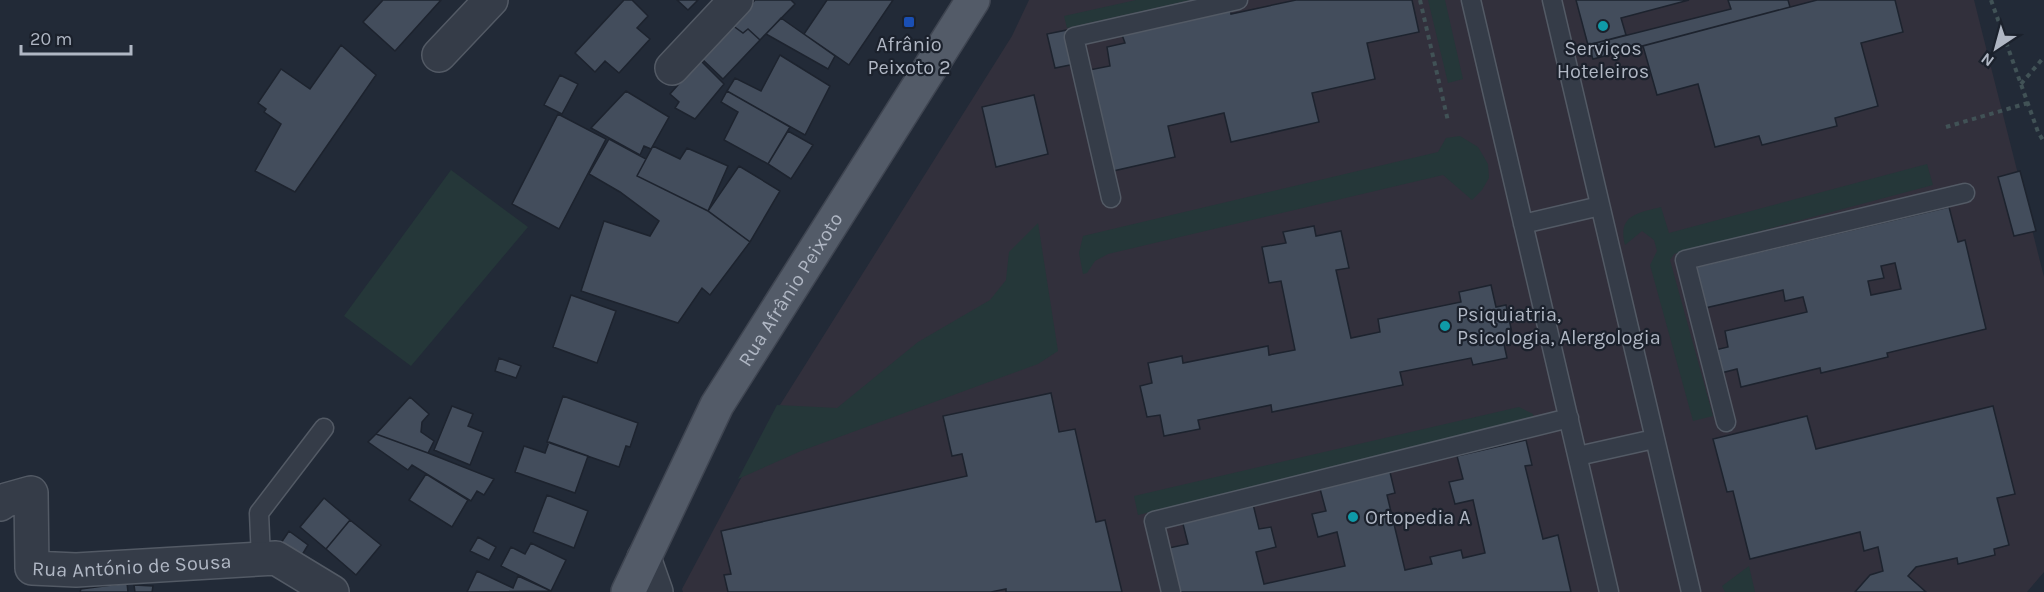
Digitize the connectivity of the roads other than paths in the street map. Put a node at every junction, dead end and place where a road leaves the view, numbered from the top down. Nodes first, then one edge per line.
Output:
1 (491, 0) edge
2 (736, 0) edge
3 (973, 0) edge
4 (1238, 0) edge
5 (1471, 0) edge
6 (1552, 0) edge
7 (439, 55) dead end
8 (672, 68) dead end
9 (1965, 192) dead end
10 (1111, 198) dead end
11 (1600, 206) junction
12 (1523, 224) junction
13 (1569, 418) junction
14 (1725, 422) dead end
15 (324, 428) dead end
16 (1654, 438) junction
17 (1578, 456) junction
18 (0, 504) edge
19 (644, 558) junction
20 (261, 559) junction
21 (332, 592) edge
22 (628, 592) edge
23 (656, 592) edge
24 (1171, 592) edge
25 (1609, 592) edge
26 (1690, 592) edge

1 - 7 street
2 - 8 street
3 - 19 main road, Rua Afrânio Peixoto
4 - 10 lane
5 - 12 lane
6 - 11 lane
9 - 14 lane
11 - 12 lane
11 - 16 lane
12 - 13 lane
13 - 17 lane
13 - 24 lane
15 - 20 lane
16 - 17 lane
16 - 26 lane
17 - 25 lane
18 - 20 street, Rua António de Sousa
19 - 22 main road, Rua Afrânio Peixoto
19 - 23 street
20 - 21 street, Rua António de Sousa

